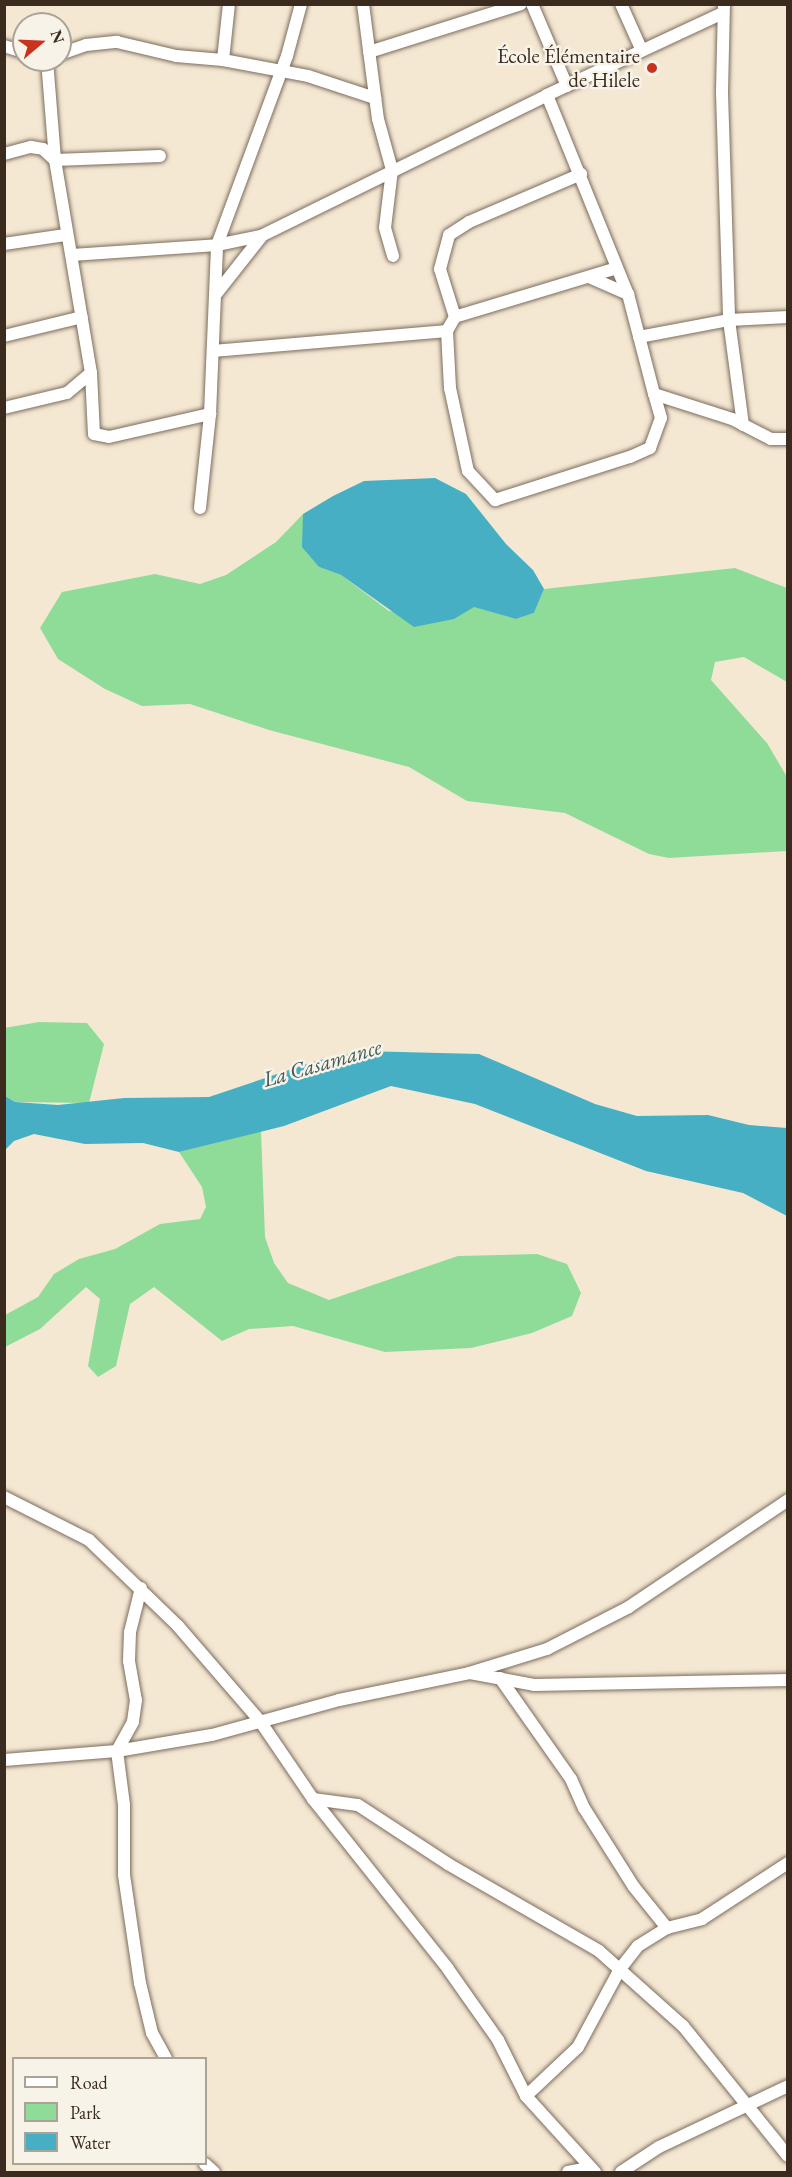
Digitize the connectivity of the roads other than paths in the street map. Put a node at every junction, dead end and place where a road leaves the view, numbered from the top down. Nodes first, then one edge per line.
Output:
1 (229, 4) edge
2 (301, 4) edge
3 (363, 4) edge
4 (521, 4) edge
5 (532, 4) edge
6 (621, 4) edge
7 (724, 9) edge
8 (72, 50) edge
9 (642, 51) junction
10 (369, 52) junction
11 (223, 60) junction
12 (48, 72) edge
13 (279, 72) junction
14 (567, 86) junction
15 (547, 95) junction
16 (375, 98) junction
17 (4, 154) edge
18 (160, 156) dead end
19 (55, 160) junction
20 (392, 170) junction
21 (581, 174) junction
22 (65, 235) junction
23 (261, 236) junction
24 (4, 244) edge
25 (217, 245) junction
26 (72, 255) junction
27 (393, 256) dead end
28 (617, 268) junction
29 (589, 277) junction
30 (216, 294) junction
31 (628, 294) junction
32 (82, 317) junction
33 (455, 317) junction
34 (788, 317) edge
35 (729, 320) junction
36 (447, 331) junction
37 (4, 336) edge
38 (639, 337) junction
39 (213, 351) junction
40 (91, 374) junction
41 (67, 393) junction
42 (654, 394) junction
43 (92, 399) junction
44 (4, 408) edge
45 (210, 414) junction
46 (742, 425) junction
47 (788, 439) edge
48 (200, 508) dead end
49 (4, 1497) edge
50 (788, 1500) edge
51 (141, 1588) junction
52 (469, 1673) junction
53 (500, 1678) junction
54 (788, 1680) edge
55 (260, 1721) junction
56 (117, 1751) junction
57 (4, 1760) edge
58 (313, 1799) junction
59 (788, 1863) edge
60 (667, 1928) junction
61 (620, 1969) junction
62 (165, 2057) edge
63 (788, 2086) edge
64 (526, 2096) junction
65 (748, 2107) junction
66 (788, 2156) edge
67 (592, 2170) edge
68 (567, 2172) edge
69 (621, 2172) edge

1 - 11 street
2 - 13 street
3 - 10 street
4 - 10 street
5 - 14 street
6 - 9 street
7 - 9 street
7 - 35 street
8 - 11 street
9 - 14 street
10 - 16 street
11 - 13 street
12 - 19 street
13 - 16 street
13 - 25 street
14 - 15 street
15 - 20 street
15 - 21 street
16 - 20 street
17 - 19 street
18 - 19 street
19 - 22 street
20 - 23 street
20 - 27 street
21 - 28 street
21 - 33 street
22 - 24 street
22 - 26 street
23 - 25 street
23 - 30 street
25 - 26 street
25 - 30 street
26 - 32 street
28 - 29 street
28 - 31 street
29 - 31 street
29 - 33 street
30 - 39 street
31 - 38 street
32 - 37 street
32 - 40 street
33 - 36 street
34 - 35 street
35 - 38 street
35 - 46 street
36 - 39 street
36 - 42 street
38 - 42 street
39 - 45 street
40 - 41 street
40 - 43 street
41 - 43 street
41 - 44 street
42 - 46 street
43 - 45 street
45 - 48 street
46 - 47 street
49 - 51 street
50 - 52 street
51 - 55 street
51 - 56 street
52 - 53 street
52 - 55 street
53 - 54 street
53 - 60 street
55 - 56 street
55 - 58 street
56 - 57 street
56 - 62 street
58 - 61 street
58 - 64 street
59 - 60 street
60 - 61 street
61 - 64 street
61 - 65 street
63 - 65 street
64 - 67 street
65 - 66 street
65 - 69 street
67 - 68 street

